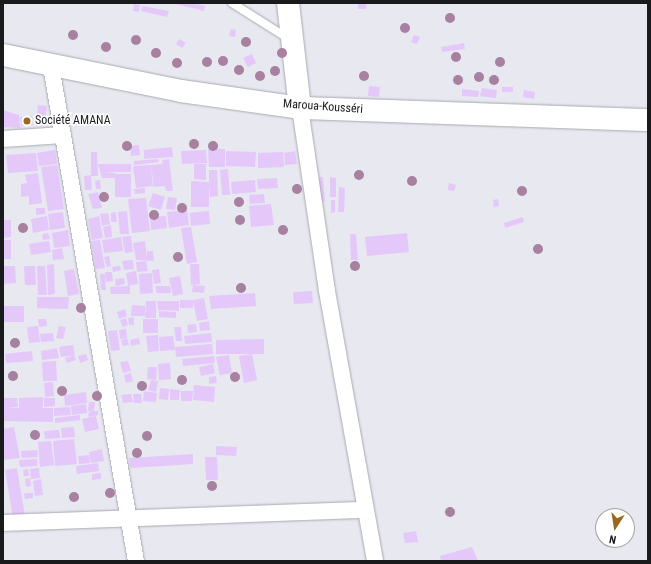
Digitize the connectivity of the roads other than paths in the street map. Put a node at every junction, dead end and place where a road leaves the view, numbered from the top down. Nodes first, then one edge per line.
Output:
1 (232, 3) edge
2 (288, 3) edge
3 (293, 42) junction
4 (3, 55) edge
5 (51, 66) junction
6 (300, 108) junction
7 (648, 120) edge
8 (63, 135) junction
9 (3, 139) edge
10 (365, 510) junction
11 (130, 519) junction
12 (3, 522) edge
13 (136, 561) edge
14 (375, 561) edge

1 - 3 lane
2 - 3 main road
3 - 6 main road
4 - 5 main road, Maroua-Kousséri
5 - 6 main road, Maroua-Kousséri
5 - 8 street
6 - 7 main road, Maroua-Kousséri
6 - 10 street
8 - 9 street
8 - 11 street
10 - 11 street
10 - 14 street
11 - 12 street
11 - 13 street

